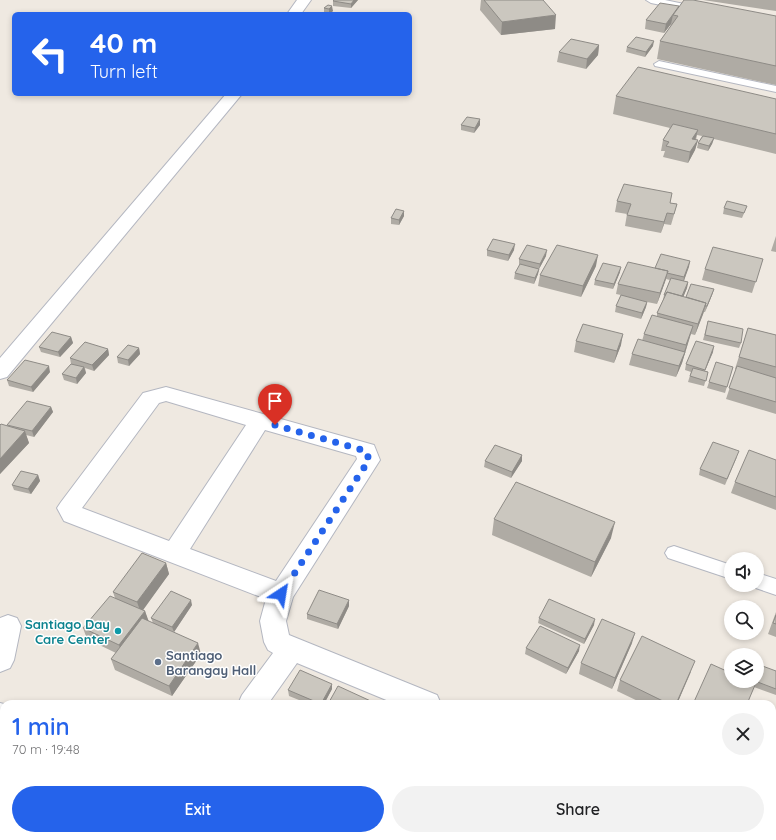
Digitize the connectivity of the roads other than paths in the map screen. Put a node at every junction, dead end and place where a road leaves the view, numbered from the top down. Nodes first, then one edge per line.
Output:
1 (304, 0) edge
2 (651, 0) edge
3 (706, 11) edge
4 (295, 12) edge
5 (659, 64) edge
6 (776, 89) edge
7 (232, 96) edge
8 (0, 372) edge
9 (260, 421) junction
10 (174, 553) junction
11 (674, 553) dead end
12 (724, 570) edge
13 (764, 583) edge
14 (776, 587) edge
15 (281, 594) junction
16 (8, 626) dead end
17 (292, 649) junction
18 (0, 660) edge
19 (255, 700) edge
20 (416, 700) edge

1 - 4 street
2 - 3 lane
5 - 6 lane
7 - 8 street
9 - 10 street
9 - 10 street
9 - 15 street
10 - 15 street
11 - 12 lane
13 - 14 lane
15 - 17 street
16 - 18 street
17 - 19 street
17 - 20 street

